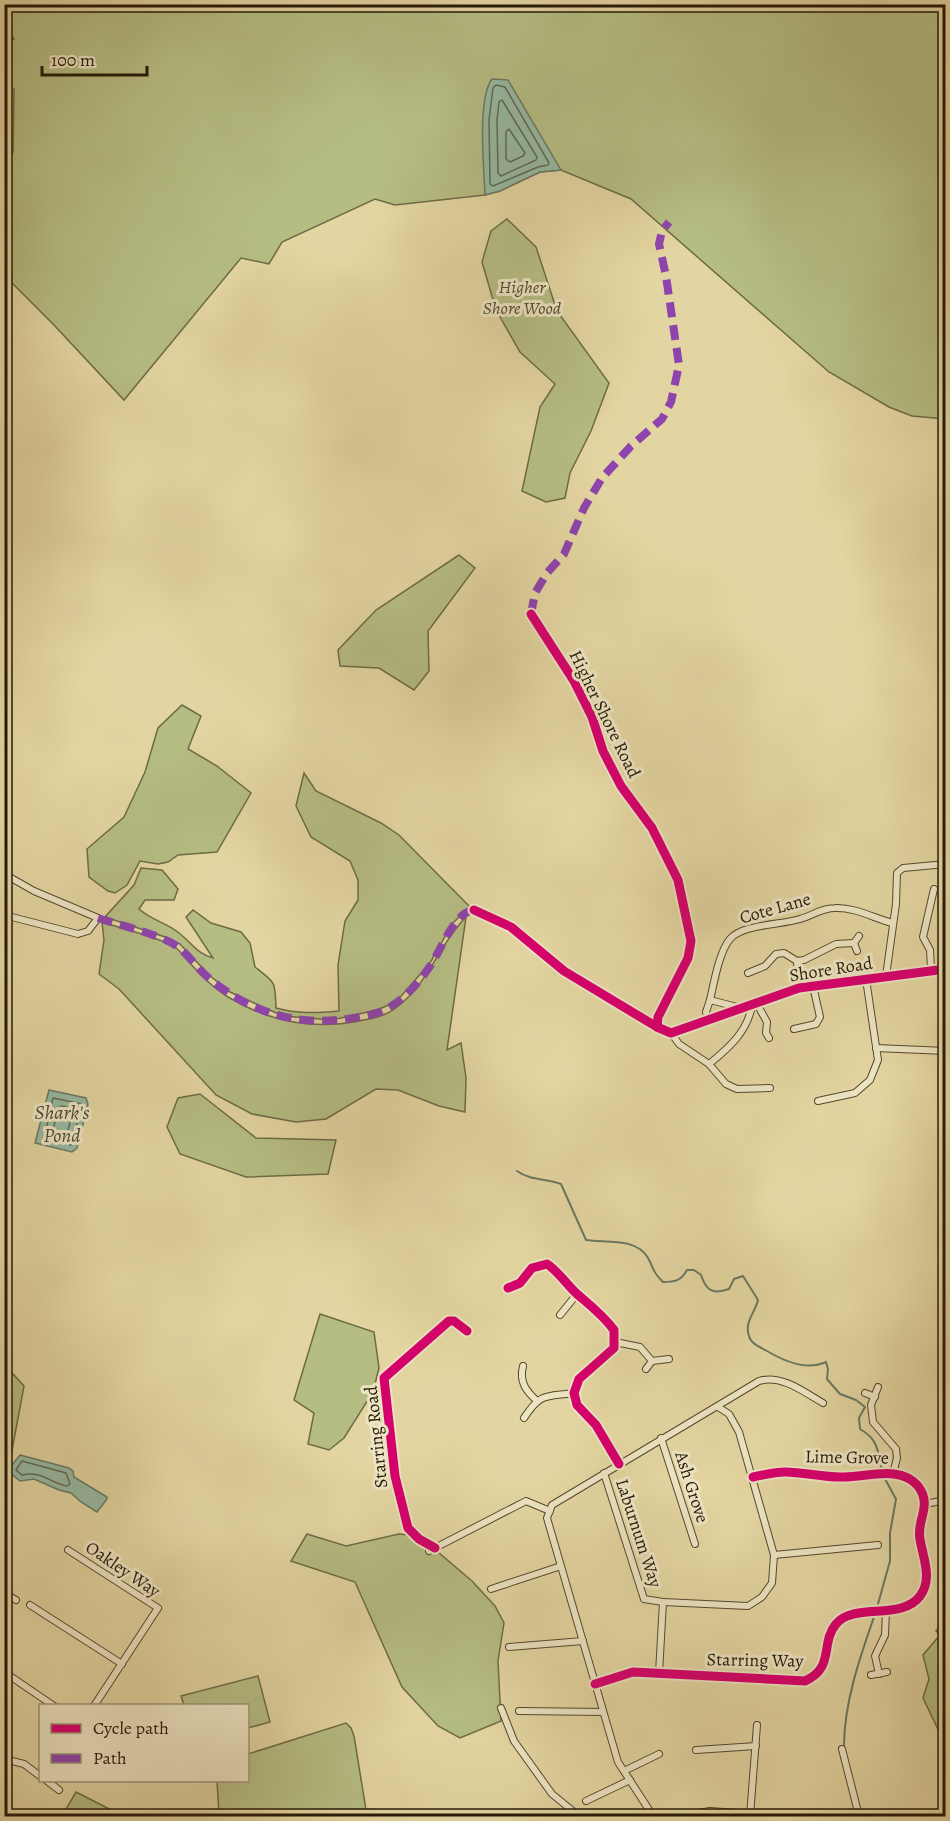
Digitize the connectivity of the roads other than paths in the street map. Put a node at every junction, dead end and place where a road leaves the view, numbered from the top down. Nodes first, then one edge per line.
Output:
1 (531, 614) dead end
2 (945, 864) edge
3 (4, 874) edge
4 (934, 889) dead end
5 (474, 910) dead end
6 (4, 915) edge
7 (892, 923) junction
8 (859, 936) dead end
9 (854, 943) junction
10 (857, 951) dead end
11 (797, 961) junction
12 (931, 969) junction
13 (945, 969) edge
14 (748, 974) dead end
15 (886, 976) junction
16 (866, 979) junction
17 (813, 986) junction
18 (799, 988) junction
19 (710, 1000) junction
20 (755, 1004) junction
21 (742, 1009) junction
22 (708, 1021) junction
23 (657, 1027) junction
24 (794, 1029) dead end
25 (671, 1033) junction
26 (769, 1038) dead end
27 (876, 1048) junction
28 (945, 1051) edge
29 (709, 1064) junction
30 (770, 1088) dead end
31 (819, 1101) dead end
32 (508, 1288) dead end
33 (577, 1294) junction
34 (560, 1315) dead end
35 (466, 1331) dead end
36 (615, 1342) junction
37 (669, 1359) dead end
38 (652, 1361) junction
39 (523, 1366) dead end
40 (645, 1369) dead end
41 (878, 1387) dead end
42 (574, 1393) junction
43 (865, 1393) dead end
44 (874, 1397) junction
45 (537, 1401) junction
46 (823, 1403) dead end
47 (718, 1407) junction
48 (525, 1418) dead end
49 (661, 1438) junction
50 (619, 1464) junction
51 (604, 1473) junction
52 (893, 1474) junction
53 (753, 1477) junction
54 (945, 1500) edge
55 (925, 1504) junction
56 (550, 1511) junction
57 (695, 1544) dead end
58 (878, 1545) dead end
59 (68, 1550) dead end
60 (774, 1555) junction
61 (561, 1566) junction
62 (491, 1589) dead end
63 (4, 1593) edge
64 (16, 1600) dead end
65 (663, 1602) junction
66 (30, 1605) dead end
67 (886, 1610) junction
68 (583, 1641) junction
69 (509, 1647) dead end
70 (122, 1664) junction
71 (4, 1672) edge
72 (887, 1672) dead end
73 (658, 1673) junction
74 (879, 1674) junction
75 (871, 1675) dead end
76 (595, 1684) junction
77 (51, 1704) edge
78 (95, 1704) edge
79 (501, 1708) dead end
80 (519, 1711) dead end
81 (603, 1712) junction
82 (757, 1725) dead end
83 (756, 1746) junction
84 (842, 1749) dead end
85 (696, 1750) dead end
86 (660, 1754) dead end
87 (4, 1759) edge
88 (624, 1771) junction
89 (39, 1775) edge
90 (630, 1780) junction
91 (48, 1782) edge
92 (58, 1790) dead end
93 (586, 1800) dead end
94 (750, 1815) edge
95 (579, 1816) edge
96 (653, 1816) edge
97 (682, 1816) edge
98 (859, 1816) edge

1 - 23 street, Higher Shore Road
2 - 7 street
3 - 6 street
4 - 12 street
5 - 23 street
7 - 15 street
7 - 19 street, Cote Lane
8 - 9 street
9 - 10 street
9 - 11 street
11 - 14 street
11 - 18 street
12 - 13 street, Shore Road
12 - 15 street, Shore Road
15 - 16 street, Shore Road
16 - 17 street, Shore Road
16 - 27 street
17 - 18 street, Shore Road
17 - 24 street
18 - 20 street, Shore Road
19 - 21 street
19 - 22 street, Cote Lane
20 - 21 street, Shore Road
20 - 26 street
20 - 29 street
21 - 22 street, Shore Road
22 - 25 street, Shore Road
23 - 25 street
25 - 29 street
27 - 28 street
27 - 31 street
29 - 30 street
32 - 33 street
33 - 34 street
33 - 36 street
35 - 56 street, Starring Road
36 - 38 street
36 - 42 street
37 - 38 street
38 - 40 street
39 - 45 street
41 - 44 street
42 - 45 street
42 - 50 street
43 - 44 street
44 - 52 street
45 - 48 street
46 - 47 street
47 - 49 street
47 - 53 street, Laburnum Way
49 - 50 street
49 - 57 street, Ash Grove
50 - 51 street
51 - 56 street
51 - 65 street, Laburnum Way
52 - 53 street, Lime Grove
52 - 55 street, Lime Grove
53 - 60 street, Laburnum Way
54 - 55 street
55 - 67 street, Starring Way
56 - 61 street
58 - 60 street
59 - 70 street, Oakley Way
60 - 65 street, Laburnum Way
61 - 62 street
61 - 68 street
63 - 64 street
65 - 73 street
66 - 70 street
67 - 73 street, Starring Way
67 - 74 street
68 - 69 street
68 - 76 street
70 - 78 street, Oakley Way
71 - 77 street
72 - 74 street
73 - 76 street, Starring Way
74 - 75 street
76 - 81 street
79 - 95 street
80 - 81 street
81 - 88 street
82 - 83 street
83 - 85 street
83 - 94 street
84 - 98 street
86 - 88 street
87 - 89 street
88 - 90 street
90 - 93 street
90 - 96 street
91 - 92 street
94 - 97 street

